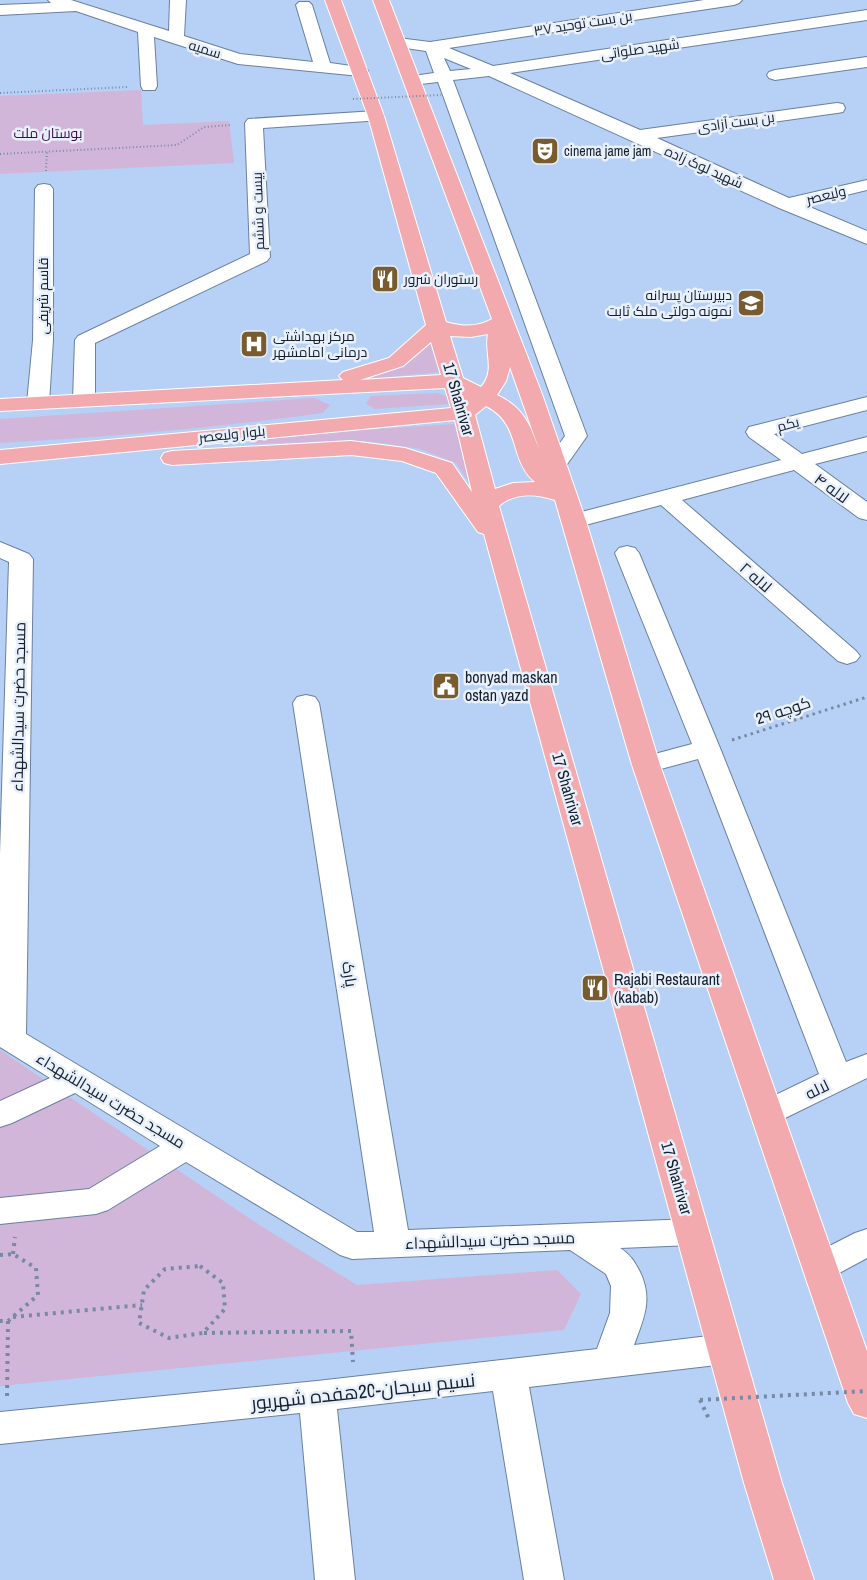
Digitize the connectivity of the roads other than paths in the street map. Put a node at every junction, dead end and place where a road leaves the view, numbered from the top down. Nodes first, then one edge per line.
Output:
1 (56, 0) edge
2 (178, 0) edge
3 (333, 0) edge
4 (382, 0) edge
5 (734, 0) edge
6 (857, 0) edge
7 (304, 5) dead end
8 (867, 6) edge
9 (77, 8) junction
10 (0, 10) edge
11 (859, 21) edge
12 (146, 30) junction
13 (176, 40) junction
14 (398, 43) junction
15 (432, 47) junction
16 (867, 62) edge
17 (323, 68) junction
18 (360, 71) junction
19 (493, 71) junction
20 (774, 75) dead end
21 (412, 80) junction
22 (149, 86) road end
23 (442, 86) junction
24 (837, 108) dead end
25 (376, 116) junction
26 (636, 136) junction
27 (867, 185) edge
28 (44, 189) dead end
29 (785, 204) junction
30 (867, 238) edge
31 (521, 286) junction
32 (492, 289) junction
33 (504, 322) junction
34 (437, 326) junction
35 (64, 340) junction
36 (453, 381) junction
37 (332, 387) junction
38 (307, 389) junction
39 (84, 400) junction
40 (38, 403) junction
41 (867, 403) edge
42 (474, 404) junction
43 (0, 405) edge
44 (328, 425) junction
45 (867, 444) edge
46 (40, 454) junction
47 (0, 457) edge
48 (797, 462) junction
49 (555, 466) junction
50 (565, 496) junction
51 (665, 497) junction
52 (486, 506) junction
53 (867, 513) edge
54 (574, 521) junction
55 (499, 544) junction
56 (0, 549) edge
57 (627, 553) dead end
58 (847, 656) dead end
59 (306, 703) dead end
60 (708, 748) junction
61 (646, 765) junction
62 (6, 922) edge
63 (867, 1065) edge
64 (76, 1079) junction
65 (837, 1079) junction
66 (767, 1113) junction
67 (0, 1116) edge
68 (186, 1146) junction
69 (0, 1211) edge
70 (692, 1232) junction
71 (576, 1237) junction
72 (867, 1242) edge
73 (393, 1244) junction
74 (820, 1267) junction
75 (725, 1349) junction
76 (610, 1362) junction
77 (509, 1375) junction
78 (317, 1396) junction
79 (867, 1403) edge
80 (3, 1428) edge
81 (335, 1580) edge
82 (544, 1580) edge
83 (794, 1580) edge

1 - 9 street, سمیه
2 - 13 street
3 - 18 main road, 17 Shahrivar
4 - 14 main road
5 - 15 street, بن بست توحید ۳۷
6 - 8 street
7 - 17 street
9 - 10 street
9 - 12 street, سمیه
11 - 19 street, شهید صلواتی
12 - 13 street, سمیه
12 - 22 street
13 - 17 street, سمیه
14 - 15 street
14 - 21 main road
15 - 19 street, شهید لوک زاده
15 - 23 street
16 - 20 street
17 - 18 street, سمیه
18 - 25 main road, 17 Shahrivar
19 - 23 street, شهید صلواتی
19 - 26 street, شهید لوک زاده
21 - 23 street, شهید صلواتی
21 - 32 main road
23 - 31 street
24 - 26 street, بن بست آزادی
25 - 34 main road, 17 Shahrivar
25 - 35 street, بیست و ششم
26 - 29 street, شهید لوک زاده
27 - 29 street, ولیعصر
28 - 35 street, قاسم شریفی
29 - 30 street, شهید لوک زاده
31 - 32 street
31 - 49 street
32 - 33 main road
33 - 34 main road
33 - 42 main road
33 - 49 main road
34 - 36 main road, 17 Shahrivar
34 - 38 main road
35 - 39 street
35 - 40 street, قاسم شریفی
36 - 37 main road
36 - 42 main road, 17 Shahrivar
37 - 38 main road
37 - 44 main road
38 - 39 main road
39 - 40 main road
40 - 43 main road
41 - 48 street, یکم
42 - 44 main road, بلوار ولیعصر
42 - 50 main road
42 - 52 main road, 17 Shahrivar
44 - 46 main road, بلوار ولیعصر
45 - 48 street
46 - 47 main road, بلوار ولیعصر
46 - 55 main road
48 - 51 street
48 - 53 street, لاله ۴
49 - 50 main road
50 - 52 main road
50 - 54 main road
51 - 54 street
51 - 58 street, لاله ۲
52 - 55 main road, 17 Shahrivar
54 - 61 main road
55 - 70 main road, 17 Shahrivar
56 - 62 street, مسجد حضرت سیدالشهداء
57 - 60 street
59 - 73 street, پارک
60 - 61 street
60 - 65 street
61 - 66 main road
62 - 64 street, مسجد حضرت سیدالشهداء
63 - 65 street, لاله
64 - 67 street
64 - 68 street, مسجد حضرت سیدالشهداء
65 - 66 street, لاله
66 - 74 main road
68 - 69 street
68 - 73 street, مسجد حضرت سیدالشهداء
70 - 71 street, مسجد حضرت سیدالشهداء
70 - 75 main road, 17 Shahrivar
71 - 73 street, مسجد حضرت سیدالشهداء
71 - 76 street
72 - 74 street
74 - 79 main road
75 - 76 street, نسیم سبحان-20هفده شهریور
75 - 83 main road, 17 Shahrivar
76 - 77 street, نسیم سبحان-20هفده شهریور
77 - 78 street, نسیم سبحان-20هفده شهریور
77 - 82 street
78 - 80 street, نسیم سبحان-20هفده شهریور
78 - 81 street

